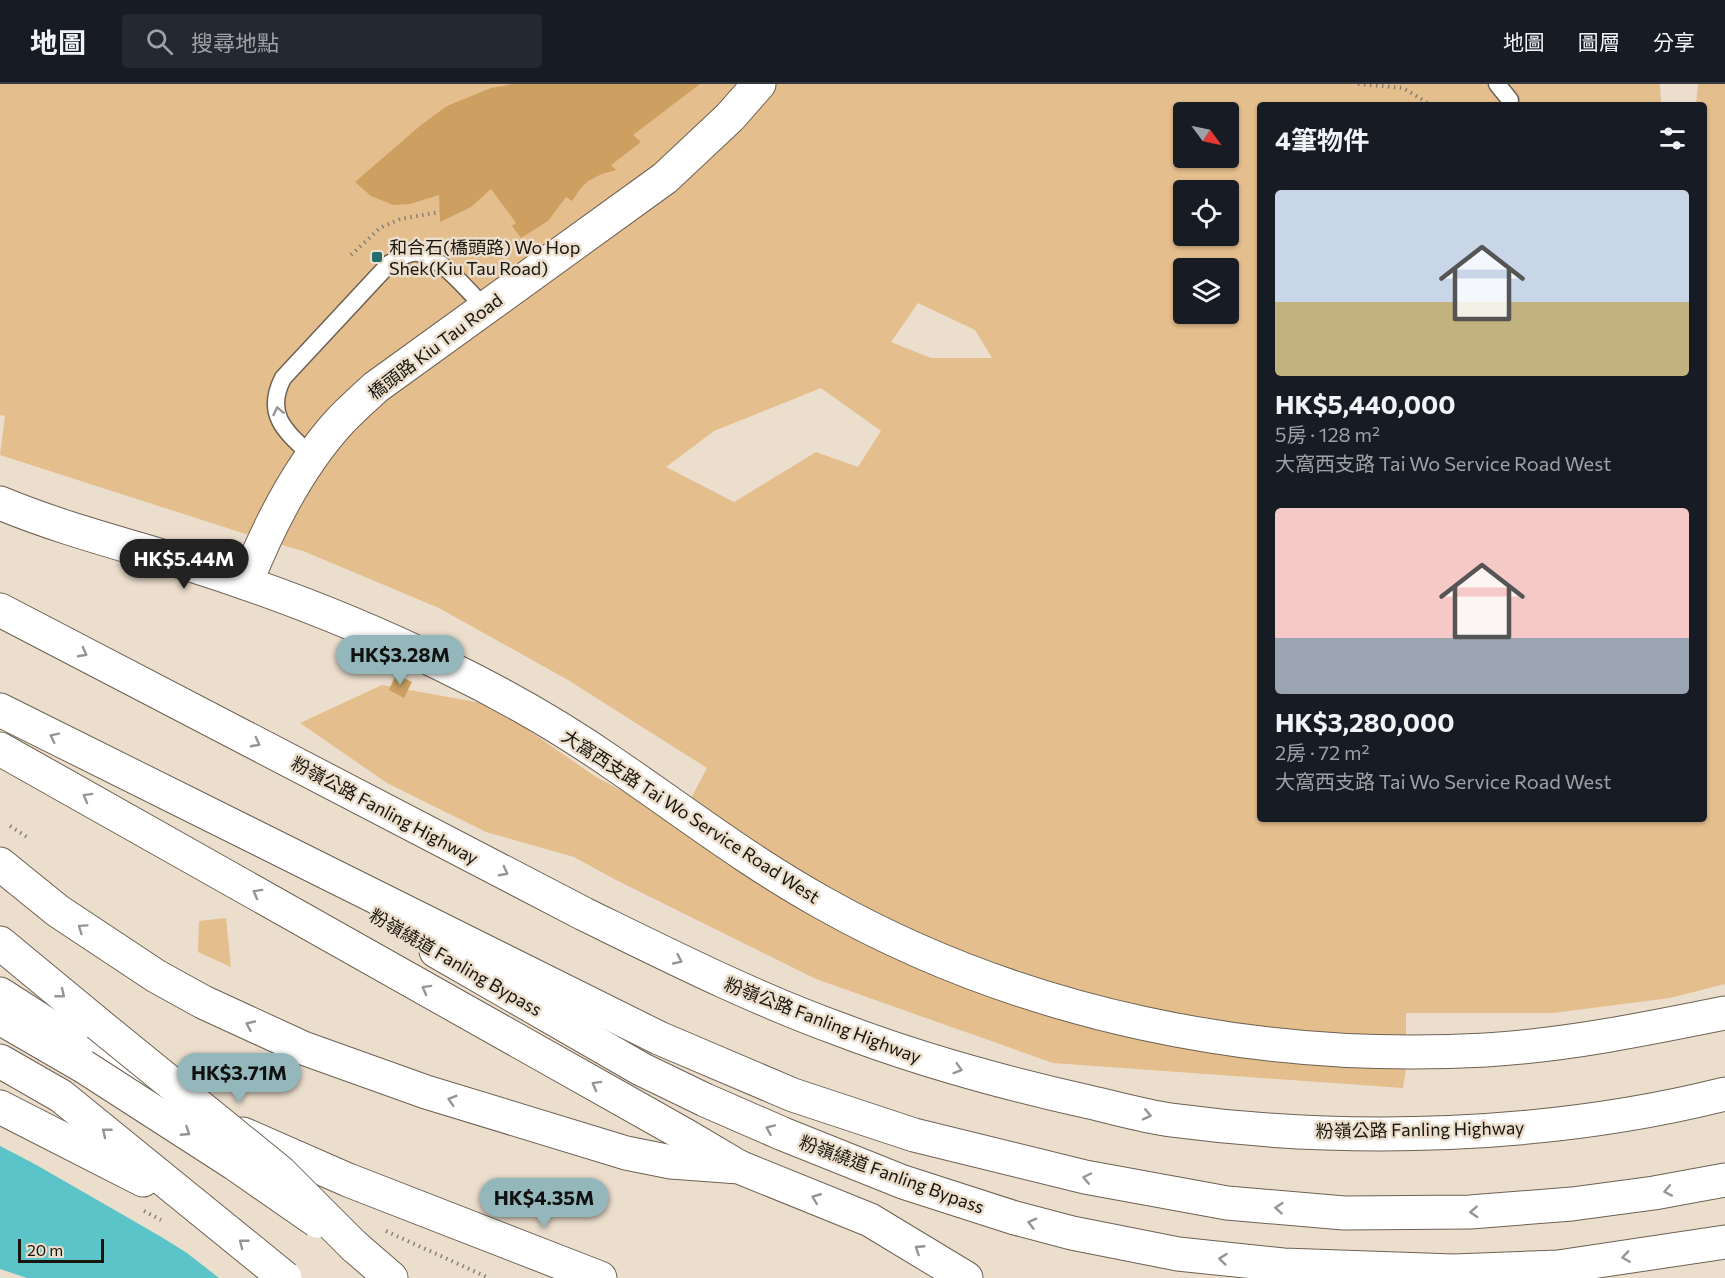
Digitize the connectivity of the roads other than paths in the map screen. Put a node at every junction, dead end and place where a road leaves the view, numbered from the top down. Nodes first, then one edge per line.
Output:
1 (759, 84) edge
2 (1497, 84) edge
3 (1510, 100) dead end
4 (485, 308) junction
5 (312, 456) junction
6 (0, 502) edge
7 (246, 583) junction
8 (0, 610) edge
9 (0, 710) edge
10 (0, 749) edge
11 (144, 781) junction
12 (0, 864) edge
13 (0, 943) edge
14 (0, 993) edge
15 (1725, 1013) edge
16 (0, 1018) edge
17 (0, 1061) edge
18 (1725, 1094) edge
19 (0, 1107) edge
20 (739, 1167) junction
21 (1725, 1180) edge
22 (200, 1209) junction
23 (1725, 1242) edge
24 (354, 1246) junction
25 (285, 1278) edge
26 (391, 1278) edge
27 (600, 1278) edge
28 (966, 1278) edge

1 - 4 main road, 橋頭路 Kiu Tau Road
2 - 3 lane
4 - 5 main road, 橋頭路 Kiu Tau Road
5 -> 4 lane
5 - 7 main road, 橋頭路 Kiu Tau Road
6 - 7 main road, 大窩西支路 Tai Wo Service Road West
7 - 15 main road, 大窩西支路 Tai Wo Service Road West
8 -> 18 main road, 粉嶺公路 Fanling Highway
11 -> 9 main road
20 -> 10 main road
21 -> 11 main road
23 -> 11 main road, 粉嶺繞道 Fanling Bypass
20 -> 12 main road
13 -> 24 main road, bridge
14 - 27 main road
16 -> 24 main road, bridge
22 -> 17 main road
19 - 22 main road
28 -> 20 main road
25 -> 22 main road, bridge
24 - 26 main road

